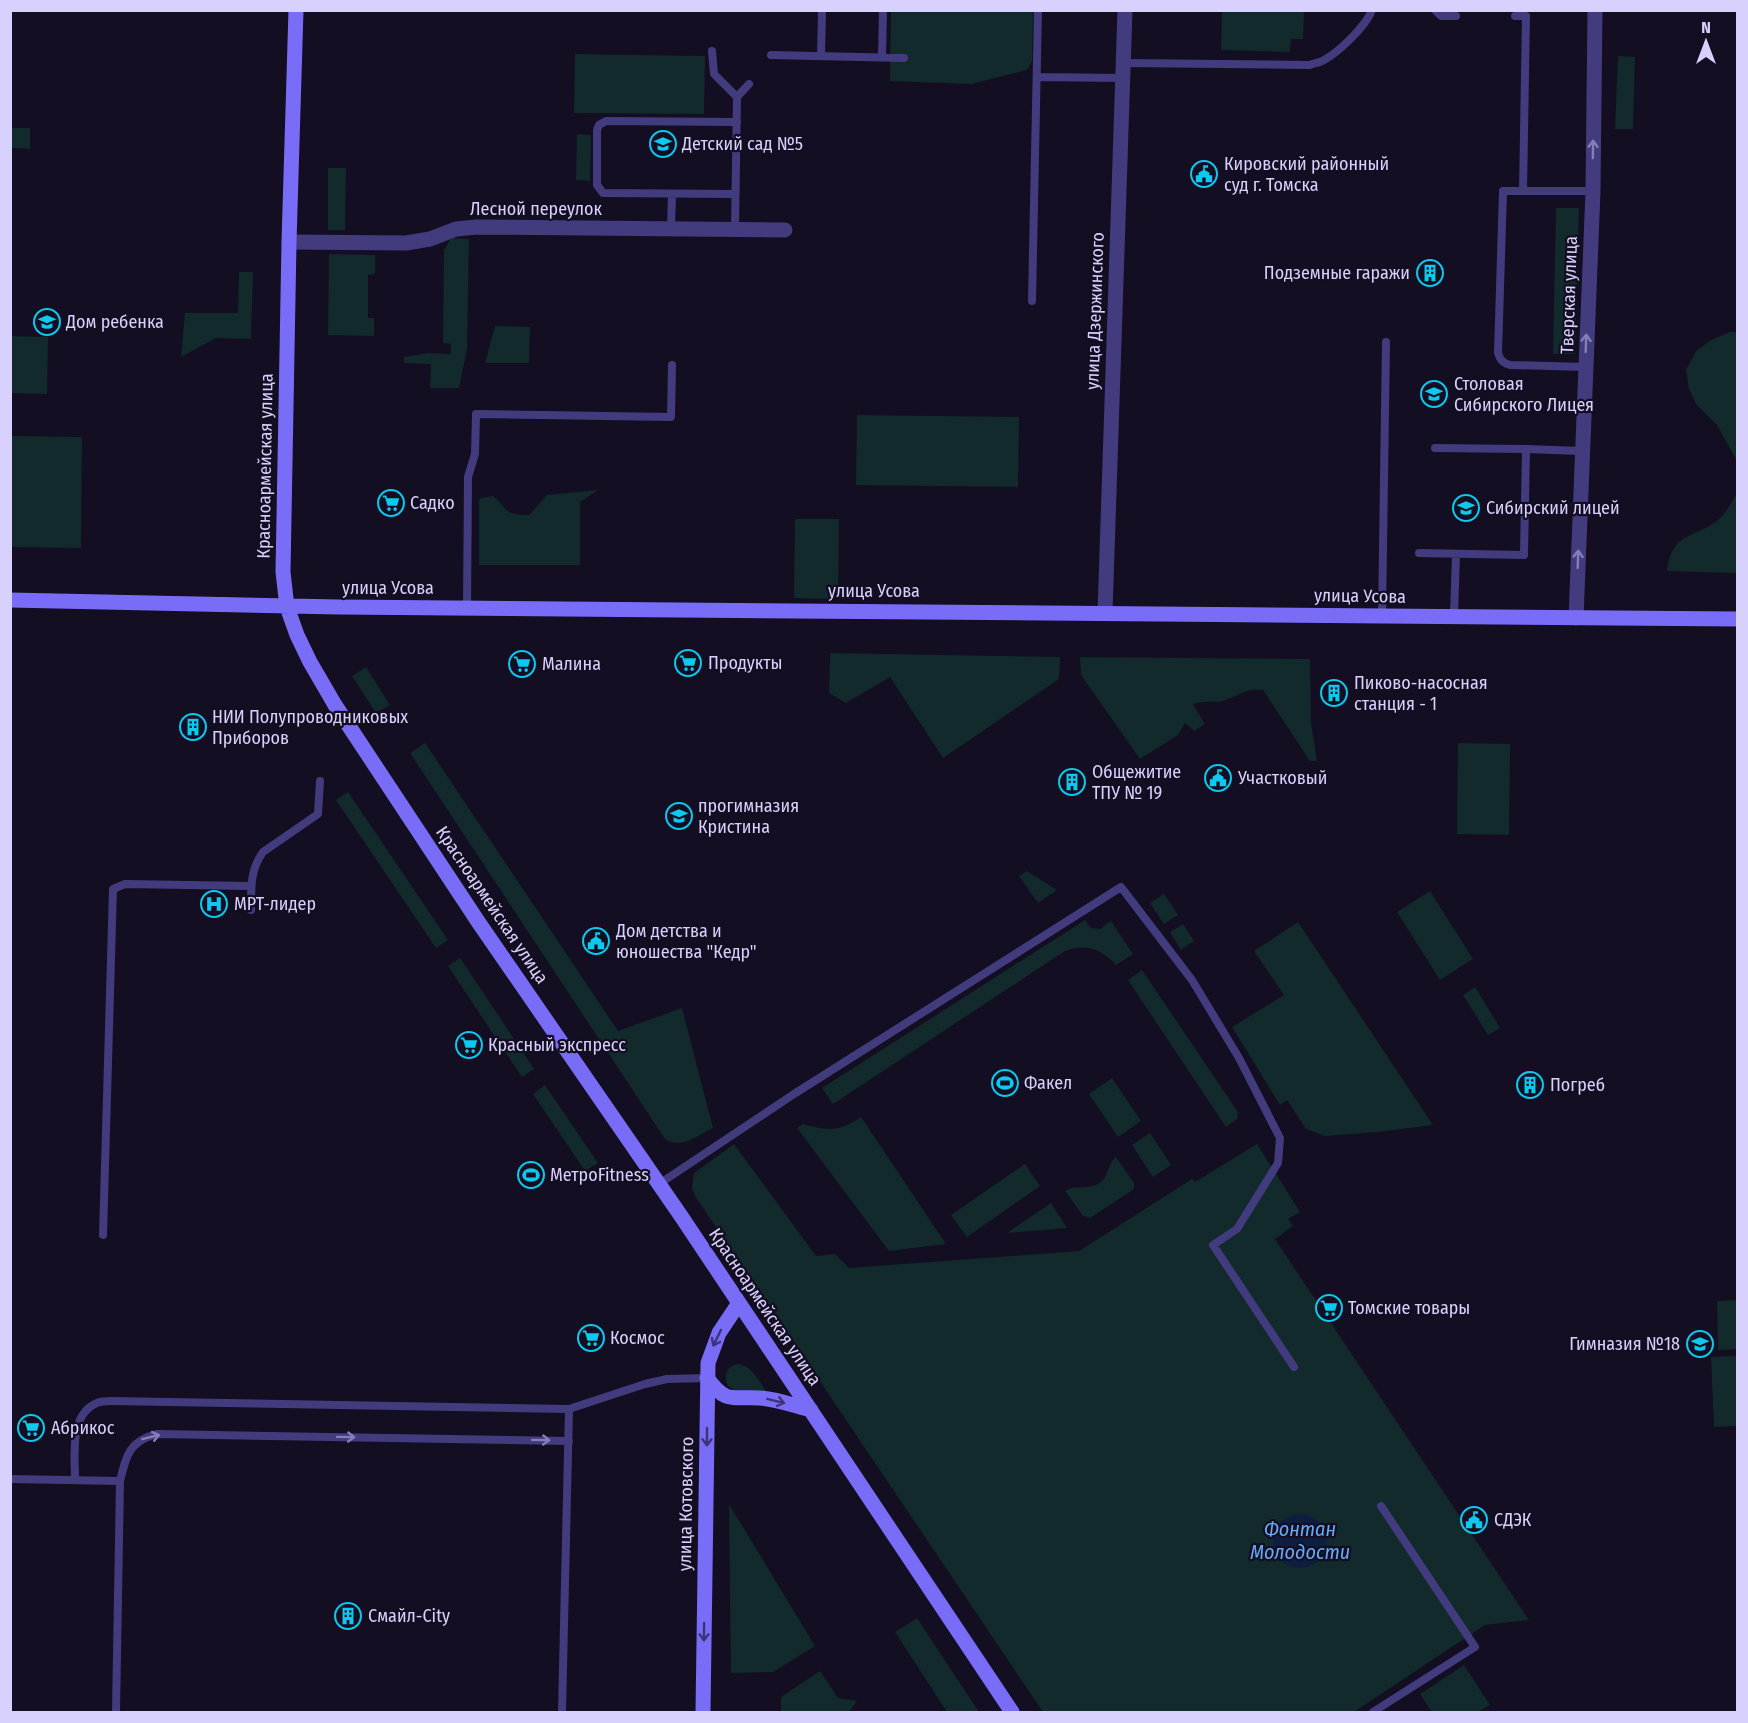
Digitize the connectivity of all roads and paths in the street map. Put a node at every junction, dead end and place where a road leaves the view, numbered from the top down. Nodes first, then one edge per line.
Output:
1 (296, 10) edge
2 (822, 10) edge
3 (883, 10) edge
4 (1038, 10) edge
5 (1125, 10) edge
6 (1372, 10) edge
7 (1435, 10) edge
8 (1595, 10) edge
9 (1456, 16) dead end
10 (1515, 16) dead end
11 (712, 51) dead end
12 (771, 55) dead end
13 (821, 56) junction
14 (882, 57) junction
15 (904, 58) dead end
16 (1123, 63) junction
17 (1037, 77) junction
18 (1122, 78) junction
19 (749, 84) dead end
20 (737, 97) junction
21 (737, 122) junction
22 (1523, 190) junction
23 (1593, 191) junction
24 (672, 194) junction
25 (735, 194) junction
26 (671, 229) junction
27 (735, 229) junction
28 (784, 230) dead end
29 (289, 242) junction
30 (1032, 301) dead end
31 (1386, 342) dead end
32 (672, 365) dead end
33 (1585, 367) junction
34 (1435, 448) dead end
35 (1526, 449) junction
36 (1581, 451) junction
37 (1419, 553) dead end
38 (1456, 554) junction
39 (10, 600) edge
40 (287, 607) junction
41 (467, 608) junction
42 (1105, 613) junction
43 (1382, 615) junction
44 (1454, 616) junction
45 (1576, 618) junction
46 (1737, 620) edge
47 (320, 781) dead end
48 (251, 886) junction
49 (251, 910) dead end
50 (659, 1184) junction
51 (103, 1235) dead end
52 (739, 1303) junction
53 (1294, 1367) dead end
54 (707, 1378) junction
55 (569, 1409) junction
56 (811, 1410) junction
57 (569, 1441) junction
58 (10, 1479) edge
59 (75, 1480) junction
60 (120, 1481) junction
61 (1381, 1506) dead end
62 (116, 1713) edge
63 (562, 1713) edge
64 (703, 1713) edge
65 (1012, 1713) edge
66 (1373, 1713) edge

1 - 29 main road, Красноармейская улица
2 - 13 lane
3 - 14 lane
4 - 17 lane
5 - 16 street, улица Дзержинского
6 - 16 lane
7 - 9 lane
23 -> 8 street, Тверская улица
10 - 22 lane
11 - 20 lane
12 - 13 lane
13 - 14 lane
14 - 15 lane
16 - 18 street, улица Дзержинского
17 - 18 lane
17 - 30 lane
18 - 42 street, улица Дзержинского
19 - 20 lane
20 - 21 lane
21 - 24 lane
21 - 25 lane
22 - 23 lane
22 - 33 lane
33 -> 23 street, Тверская улица
24 - 25 lane
24 - 26 lane
25 - 27 lane
26 - 27 street, Лесной переулок
26 - 29 street, Лесной переулок
27 - 28 street, Лесной переулок
29 - 40 main road, Красноармейская улица
31 - 43 lane
32 - 41 lane
33 - 36 street, Тверская улица
34 - 35 lane
35 - 36 lane
35 - 38 lane
45 -> 36 street, Тверская улица
37 - 38 lane
38 - 44 lane
39 - 40 main road, улица Усова
40 - 41 main road, улица Усова
40 - 50 main road, Красноармейская улица
41 - 42 main road, улица Усова
42 - 43 main road, улица Усова
43 - 44 main road, улица Усова
44 - 45 main road, улица Усова
45 - 46 main road, улица Усова
47 - 48 lane
48 - 49 lane
48 - 51 lane
50 - 52 main road, Красноармейская улица
50 - 53 lane
52 -> 54 main road, улица Котовского
52 - 56 main road, Красноармейская улица
54 - 55 lane
54 -> 56 main road
54 -> 64 main road, улица Котовского
55 - 57 lane
55 - 59 lane
56 - 65 main road, Красноармейская улица
60 -> 57 lane
57 - 63 lane
58 - 59 lane
59 - 60 lane
60 - 62 lane
61 - 66 lane

